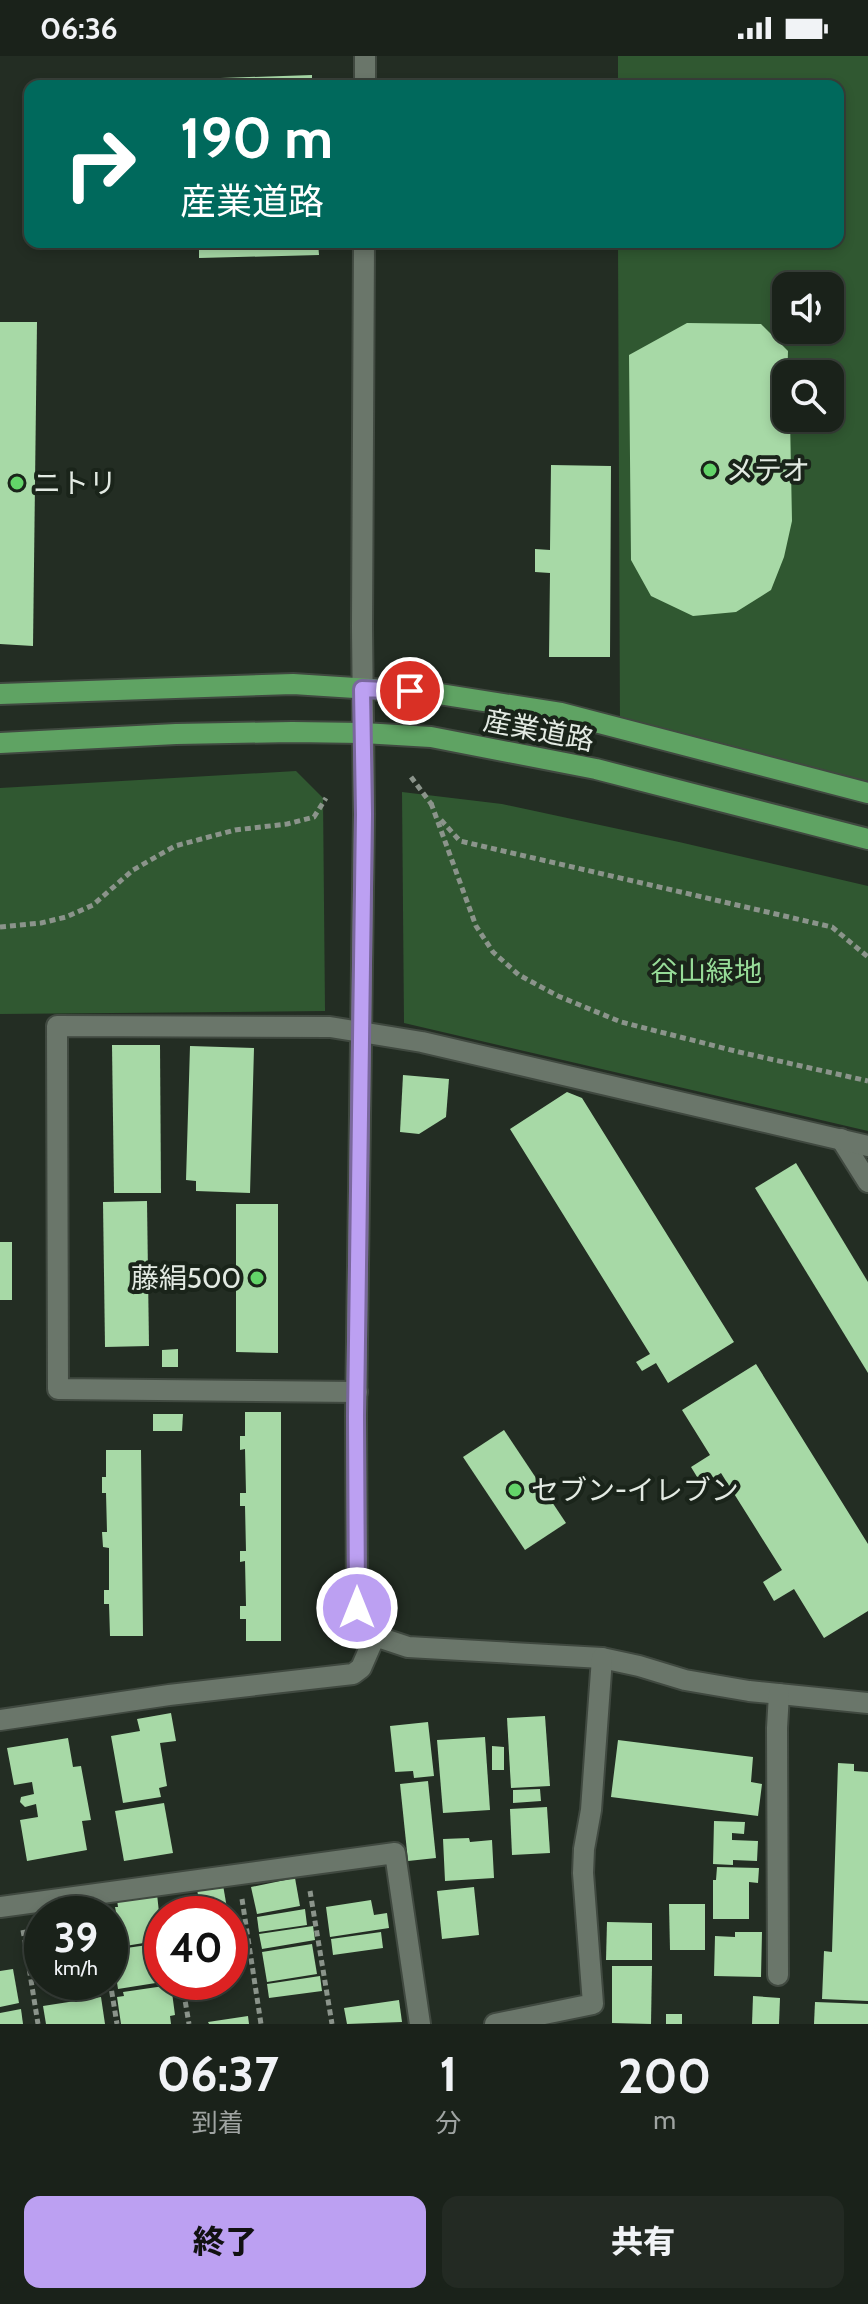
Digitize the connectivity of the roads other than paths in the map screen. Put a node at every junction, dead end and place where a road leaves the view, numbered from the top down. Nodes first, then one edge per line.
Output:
1 (365, 56) edge
2 (365, 80) edge
3 (364, 248) edge
4 (362, 689) junction
5 (0, 694) edge
6 (363, 733) junction
7 (0, 743) edge
8 (868, 793) edge
9 (868, 839) edge
10 (363, 1034) junction
11 (841, 1139) junction
12 (868, 1146) edge
13 (868, 1182) edge
14 (357, 1392) junction
15 (375, 1636) junction
16 (602, 1658) junction
17 (779, 1694) junction
18 (868, 1703) edge
19 (0, 1720) edge
20 (9, 1906) edge
21 (778, 1975) dead end
22 (420, 2024) edge
23 (495, 2024) edge

1 - 2 street
3 - 4 street
4 - 5 main road, 産業道路
4 - 6 street
4 - 8 main road, 産業道路
6 - 7 main road, 産業道路
6 - 9 main road, 産業道路
6 - 10 street
10 - 11 street
10 - 14 street
10 - 14 street
11 - 12 street
11 - 13 street
14 - 15 street
15 - 16 street
15 - 19 street
16 - 17 street
16 - 23 street
17 - 18 street
17 - 21 street
20 - 22 street

